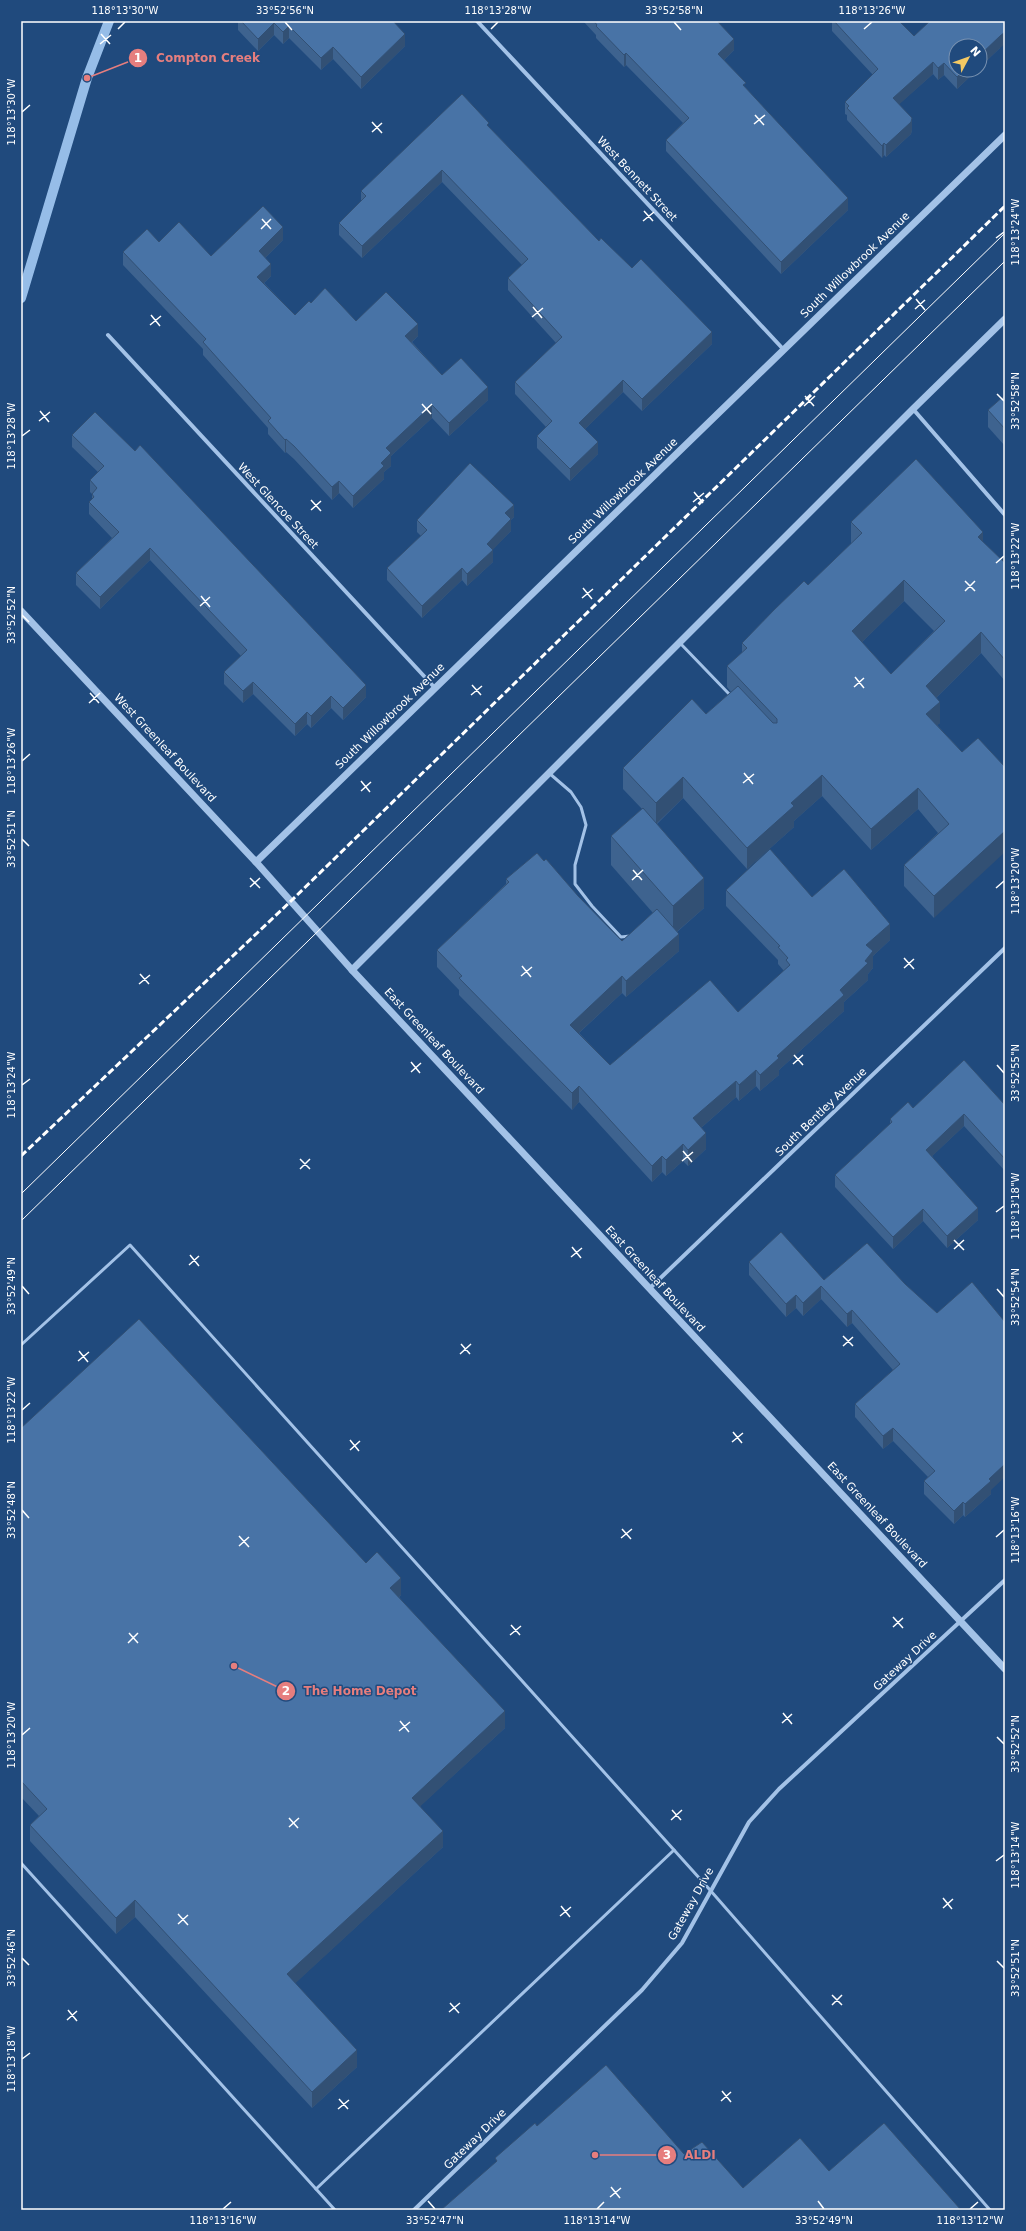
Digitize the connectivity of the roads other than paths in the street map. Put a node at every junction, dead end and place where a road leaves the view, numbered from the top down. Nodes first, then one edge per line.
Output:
1 (477, 21) edge
2 (1005, 135) edge
3 (1005, 319) edge
4 (108, 335) dead end
5 (784, 350) junction
6 (913, 409) junction
7 (1005, 515) edge
8 (21, 611) edge
9 (679, 642) junction
10 (435, 688) junction
11 (736, 702) edge
12 (549, 773) junction
13 (256, 862) junction
14 (291, 901) joint
15 (633, 935) edge
16 (1005, 948) edge
17 (352, 970) junction
18 (649, 1289) junction
19 (21, 1345) edge
20 (1005, 1580) edge
21 (962, 1622) junction
22 (1005, 1669) edge
23 (674, 1850) junction
24 (21, 1863) edge
25 (710, 1890) junction
26 (316, 2189) junction
27 (335, 2210) edge
28 (414, 2210) edge
29 (990, 2210) edge

1 - 5 street, West Bennett Street
2 - 5 street, South Willowbrook Avenue
3 - 6 street
4 - 10 street, West Glencoe Street
5 - 10 street, South Willowbrook Avenue
6 - 7 street
6 - 9 street
8 - 13 street, West Greenleaf Boulevard
9 - 11 lane
9 - 12 street
10 - 13 street, South Willowbrook Avenue
12 - 15 lane
12 - 17 street
13 - 14 street, West Greenleaf Boulevard
14 - 17 street, East Greenleaf Boulevard
16 - 18 street, South Bentley Avenue
17 - 18 street, East Greenleaf Boulevard
18 - 21 street, East Greenleaf Boulevard
19 - 23 lane
20 - 21 street, Gateway Drive
21 - 22 street, East Greenleaf Boulevard
21 - 25 street, Gateway Drive
23 - 25 lane
23 - 26 lane
24 - 26 lane
25 - 28 street, Gateway Drive
25 - 29 lane
26 - 27 lane

